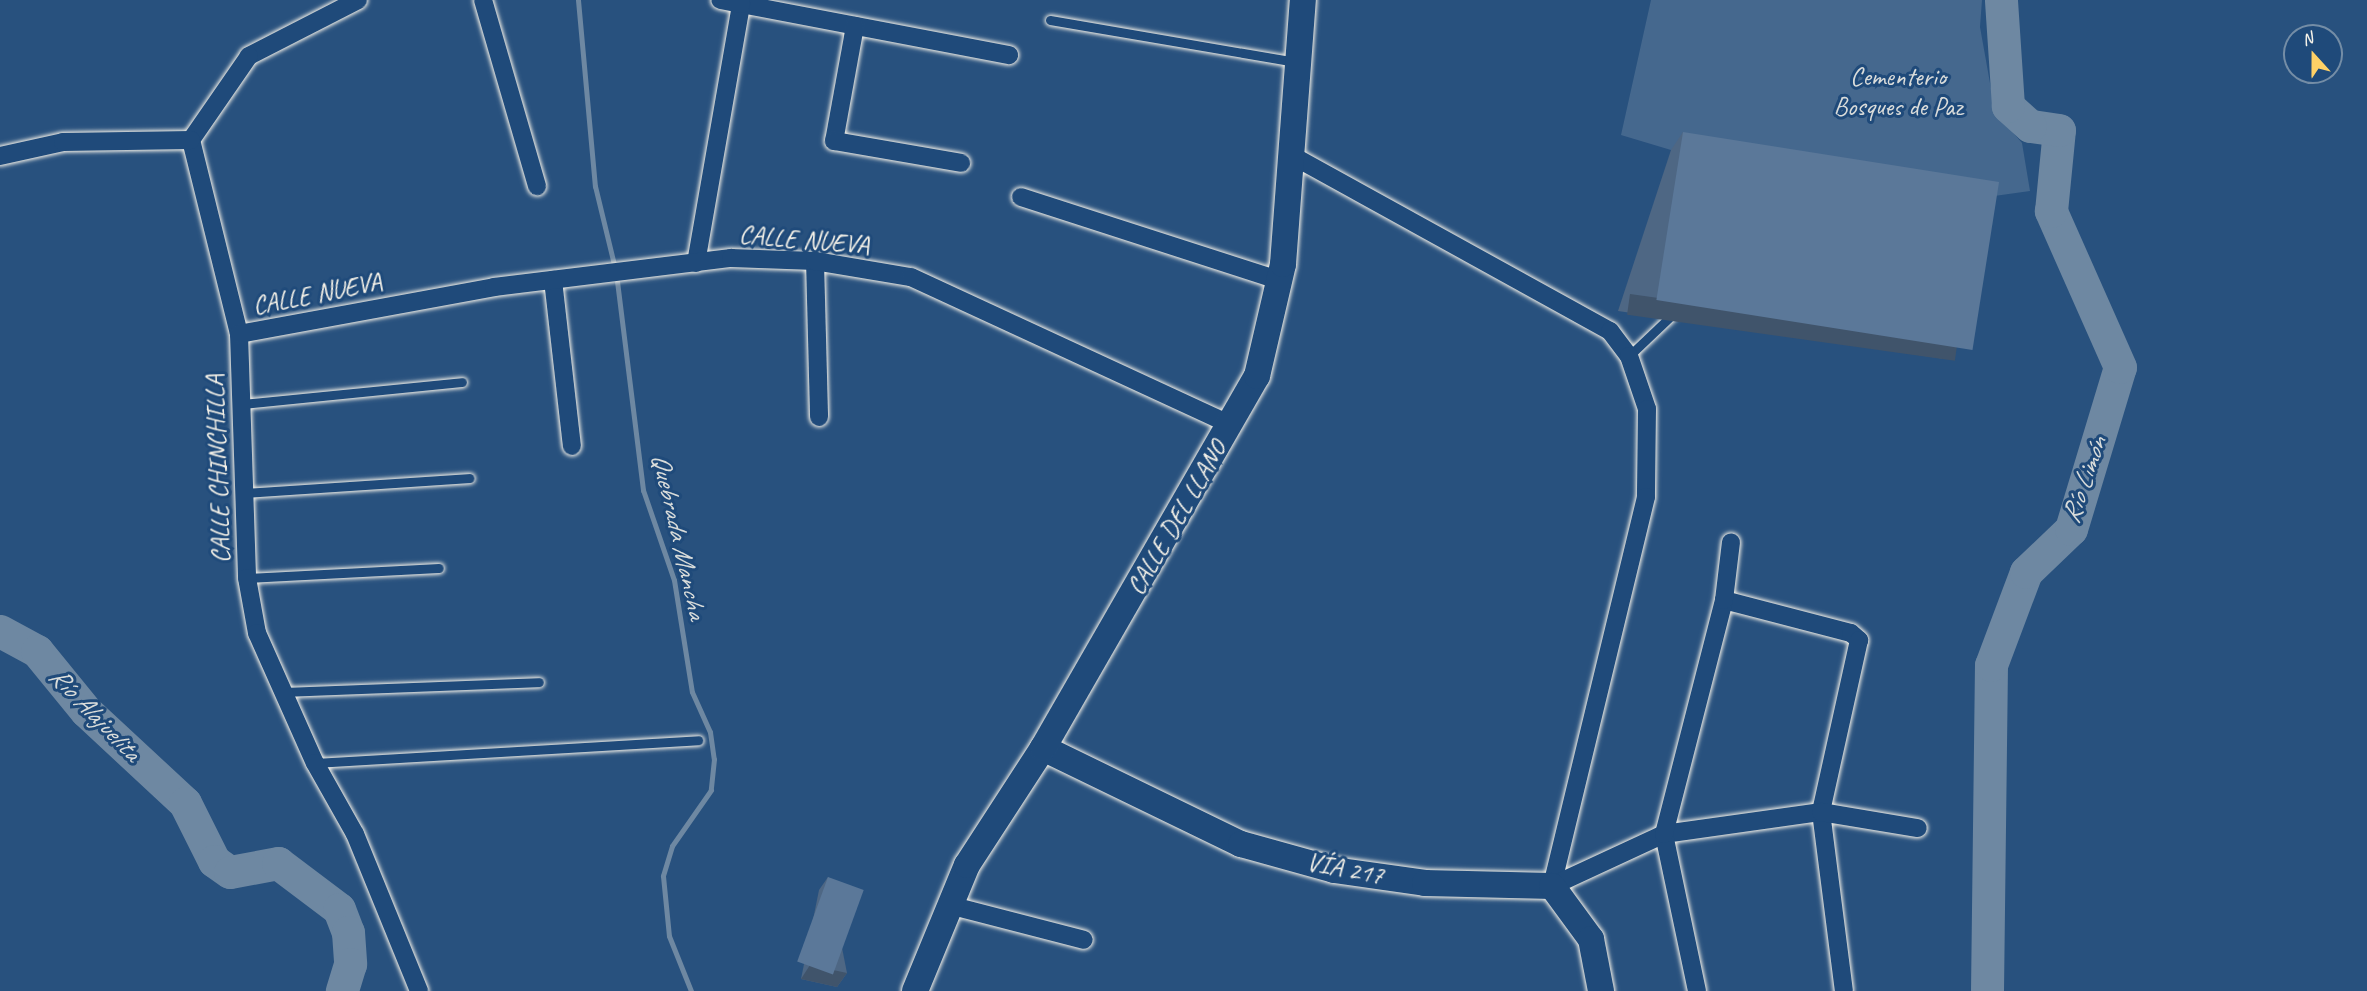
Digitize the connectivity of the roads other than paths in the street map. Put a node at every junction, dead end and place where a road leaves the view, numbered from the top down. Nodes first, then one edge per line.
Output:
1 (358, 0) edge
2 (483, 0) edge
3 (720, 0) edge
4 (1303, 0) edge
5 (741, 4) junction
6 (1050, 20) dead end
7 (855, 26) junction
8 (1010, 55) dead end
9 (1300, 63) junction
10 (191, 141) junction
11 (0, 156) edge
12 (1293, 156) junction
13 (961, 163) dead end
14 (537, 186) dead end
15 (1021, 197) dead end
16 (815, 261) junction
17 (696, 263) junction
18 (553, 280) junction
19 (1281, 281) junction
20 (1680, 307) edge
21 (239, 334) junction
22 (1629, 356) junction
23 (462, 382) dead end
24 (242, 404) junction
25 (819, 417) dead end
26 (1231, 425) junction
27 (572, 446) dead end
28 (470, 478) dead end
29 (245, 494) junction
30 (1731, 542) dead end
31 (439, 568) dead end
32 (247, 578) junction
33 (1724, 600) junction
34 (538, 682) dead end
35 (281, 692) junction
36 (698, 740) dead end
37 (1043, 748) junction
38 (315, 763) junction
39 (1821, 812) junction
40 (1917, 828) dead end
41 (1664, 834) junction
42 (1552, 886) junction
43 (949, 905) junction
44 (1084, 940) dead end
45 (419, 991) edge
46 (915, 991) edge
47 (1601, 991) edge
48 (1697, 991) edge
49 (1844, 991) edge

1 - 10 street
2 - 14 street
3 - 5 street
4 - 9 main road, CALLE DEL LLANO
5 - 7 street
5 - 17 street
6 - 9 lane
7 - 8 street
7 - 13 street
9 - 12 main road, CALLE DEL LLANO
10 - 11 street
10 - 21 street, CALLE CHINCHILLA
12 - 19 main road, CALLE DEL LLANO
12 - 22 street
15 - 19 street
16 - 17 street, CALLE NUEVA
16 - 25 street
16 - 26 street, CALLE NUEVA
17 - 18 street, CALLE NUEVA
18 - 21 street, CALLE NUEVA
18 - 27 street
19 - 26 main road, CALLE DEL LLANO
20 - 22 lane
21 - 24 street, CALLE CHINCHILLA
22 - 42 street
23 - 24 lane
24 - 29 street, CALLE CHINCHILLA
26 - 37 main road, CALLE DEL LLANO
28 - 29 lane
29 - 32 street, CALLE CHINCHILLA
30 - 33 street
31 - 32 lane
32 - 35 street, CALLE CHINCHILLA
33 - 39 street
33 - 41 street
34 - 35 lane
35 - 38 street, CALLE CHINCHILLA
36 - 38 lane
37 - 42 main road, VÍA 217
37 - 43 main road, CALLE DEL LLANO
38 - 45 street, CALLE CHINCHILLA
39 - 40 street
39 - 41 street
39 - 49 street
41 - 42 street
41 - 48 street
42 - 47 main road
43 - 44 street
43 - 46 main road, CALLE DEL LLANO

